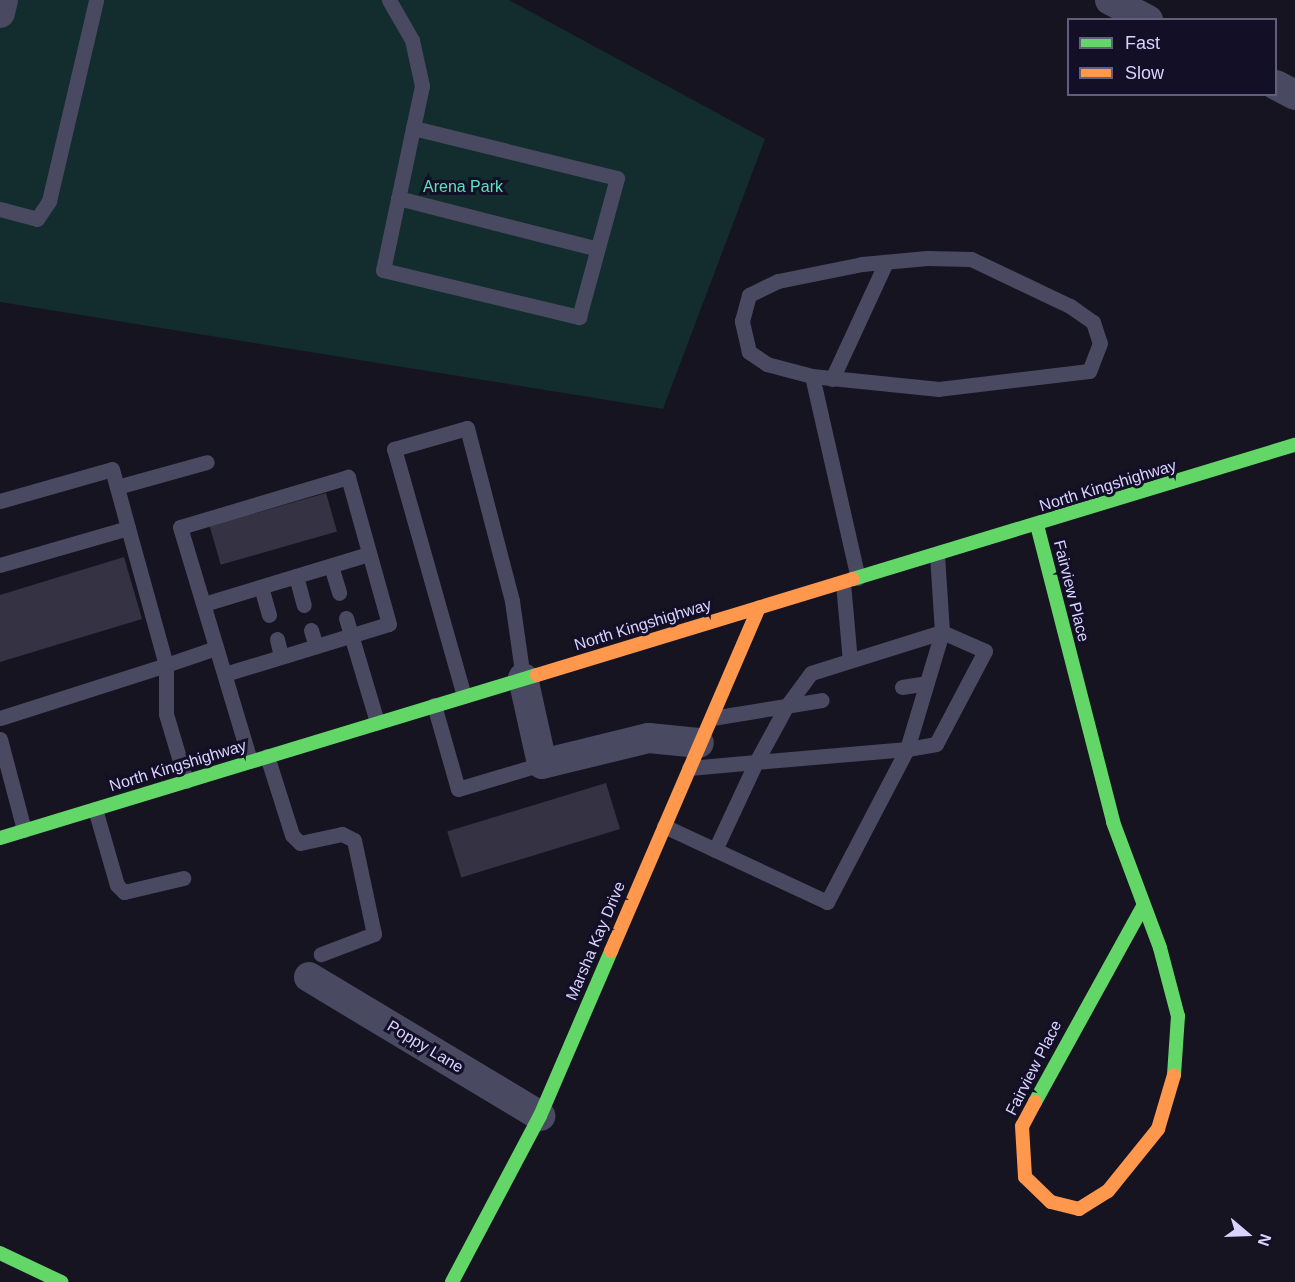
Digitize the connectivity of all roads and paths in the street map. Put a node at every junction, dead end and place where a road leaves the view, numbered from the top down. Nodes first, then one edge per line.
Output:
1 (3, 0) edge
2 (96, 0) edge
3 (389, 0) edge
4 (1110, 0) edge
5 (0, 13) edge
6 (1144, 18) edge
7 (1277, 86) edge
8 (1295, 95) edge
9 (413, 128) junction
10 (398, 198) junction
11 (0, 209) edge
12 (598, 249) junction
13 (886, 262) junction
14 (812, 376) junction
15 (832, 379) junction
16 (1295, 445) edge
17 (207, 462) dead end
18 (117, 487) junction
19 (0, 501) edge
20 (1037, 525) junction
21 (128, 528) junction
22 (369, 554) junction
23 (937, 555) junction
24 (0, 565) edge
25 (331, 566) junction
26 (296, 576) junction
27 (850, 581) junction
28 (261, 587) junction
29 (339, 593) dead end
30 (204, 604) junction
31 (304, 605) dead end
32 (759, 608) junction
33 (269, 615) dead end
34 (346, 618) dead end
35 (311, 630) dead end
36 (942, 632) junction
37 (351, 635) junction
38 (276, 639) dead end
39 (316, 646) junction
40 (216, 648) junction
41 (281, 656) junction
42 (850, 661) junction
43 (166, 664) junction
44 (225, 674) junction
45 (523, 678) junction
46 (926, 683) junction
47 (902, 687) dead end
48 (464, 696) junction
49 (822, 700) dead end
50 (434, 705) junction
51 (786, 706) junction
52 (0, 718) edge
53 (377, 722) junction
54 (0, 739) edge
55 (700, 743) junction
56 (907, 749) junction
57 (267, 756) junction
58 (250, 761) junction
59 (756, 762) junction
60 (542, 764) junction
61 (186, 782) junction
62 (95, 809) junction
63 (663, 826) junction
64 (24, 830) junction
65 (0, 838) edge
66 (715, 850) junction
67 (183, 878) dead end
68 (1142, 908) junction
69 (315, 965) joint
70 (540, 1116) junction
71 (0, 1253) edge
72 (61, 1282) edge
73 (452, 1282) edge

1 - 5 street
2 - 11 lane
3 - 9 lane
4 - 6 street
7 - 8 street
9 - 10 lane
9 - 12 lane
10 - 12 lane
10 - 12 lane
13 - 14 lane
13 - 15 lane
13 - 15 lane
14 - 15 lane
14 - 27 lane
16 - 20 street, North Kingshighway
17 - 18 lane
18 - 19 lane
18 - 21 lane
20 - 23 street, North Kingshighway
20 - 68 street, Fairview Place
21 - 24 lane
21 - 43 lane
22 - 25 lane
22 - 30 lane
22 - 37 lane
23 - 27 street, North Kingshighway
23 - 36 lane
25 - 26 lane
25 - 29 lane
26 - 28 lane
26 - 31 lane
27 - 32 street, North Kingshighway
27 - 42 lane
28 - 30 lane
28 - 33 lane
30 - 40 lane
32 - 45 street, North Kingshighway
32 - 55 street, Marsha Kay Drive
34 - 37 lane
35 - 39 lane
36 - 42 lane
36 - 46 lane
36 - 56 lane
37 - 39 lane
37 - 53 lane
38 - 41 lane
39 - 41 lane
40 - 43 lane
40 - 44 lane
41 - 44 lane
42 - 51 lane
43 - 52 lane
43 - 61 lane
44 - 58 lane
45 - 48 street, North Kingshighway
45 - 48 lane
45 - 60 street
46 - 47 lane
46 - 56 lane
48 - 50 street, North Kingshighway
49 - 51 lane
50 - 53 street, North Kingshighway
50 - 60 lane
51 - 55 lane
51 - 59 lane
53 - 57 street, North Kingshighway
54 - 64 lane
55 - 59 lane
55 - 60 street
55 - 63 street, Marsha Kay Drive
56 - 59 lane
56 - 66 lane
57 - 58 street, North Kingshighway
57 - 69 lane
58 - 61 street, North Kingshighway
59 - 66 lane
61 - 62 street, North Kingshighway
62 - 64 street, North Kingshighway
62 - 67 lane
63 - 66 lane
63 - 70 street, Marsha Kay Drive
64 - 65 street, North Kingshighway
68 - 68 street, Fairview Place
69 - 70 street, Poppy Lane
70 - 73 street, Marsha Kay Drive
71 - 72 street

